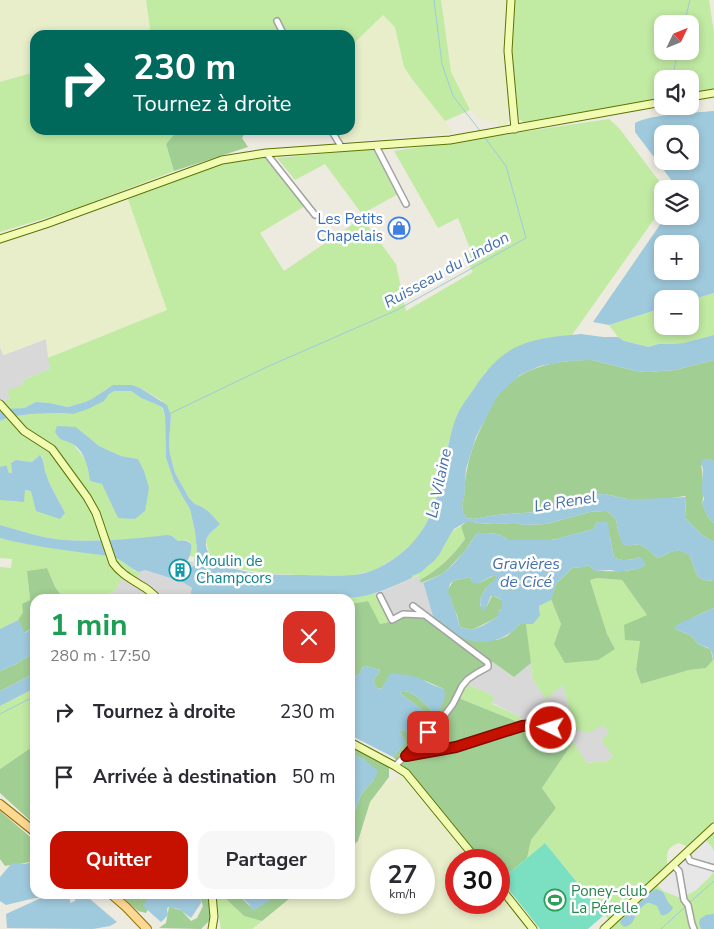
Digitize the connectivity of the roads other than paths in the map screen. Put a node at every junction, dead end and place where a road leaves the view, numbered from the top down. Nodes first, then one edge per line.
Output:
1 (512, 0) edge
2 (277, 21) dead end
3 (282, 30) edge
4 (714, 93) edge
5 (699, 96) edge
6 (654, 103) edge
7 (515, 129) junction
8 (335, 135) edge
9 (376, 146) junction
10 (342, 148) junction
11 (266, 153) junction
12 (406, 204) dead end
13 (315, 215) dead end
14 (0, 239) edge
15 (0, 404) edge
16 (152, 594) edge
17 (380, 596) dead end
18 (412, 606) dead end
19 (424, 615) junction
20 (562, 730) dead end
21 (355, 745) edge
22 (406, 756) junction
23 (395, 766) junction
24 (0, 804) edge
25 (714, 827) edge
26 (30, 828) edge
27 (468, 849) edge
28 (686, 853) junction
29 (673, 865) junction
30 (714, 868) edge
31 (117, 899) edge
32 (212, 899) edge
33 (510, 900) edge
34 (147, 929) edge
35 (212, 929) edge
36 (532, 929) edge
37 (604, 929) edge
38 (694, 929) edge

1 - 7 street
2 - 3 street
4 - 5 street
6 - 7 street
7 - 9 street
8 - 10 street
9 - 10 street
9 - 12 street
10 - 11 street
11 - 13 street
11 - 14 street
15 - 16 street
17 - 19 street
18 - 19 street
19 - 22 street
20 - 22 street
21 - 23 street
22 - 23 street
23 - 27 street
24 - 26 main road
25 - 28 street
28 - 29 street
28 - 30 street
29 - 37 street
29 - 38 street
31 - 34 main road
32 - 35 street
33 - 36 street

